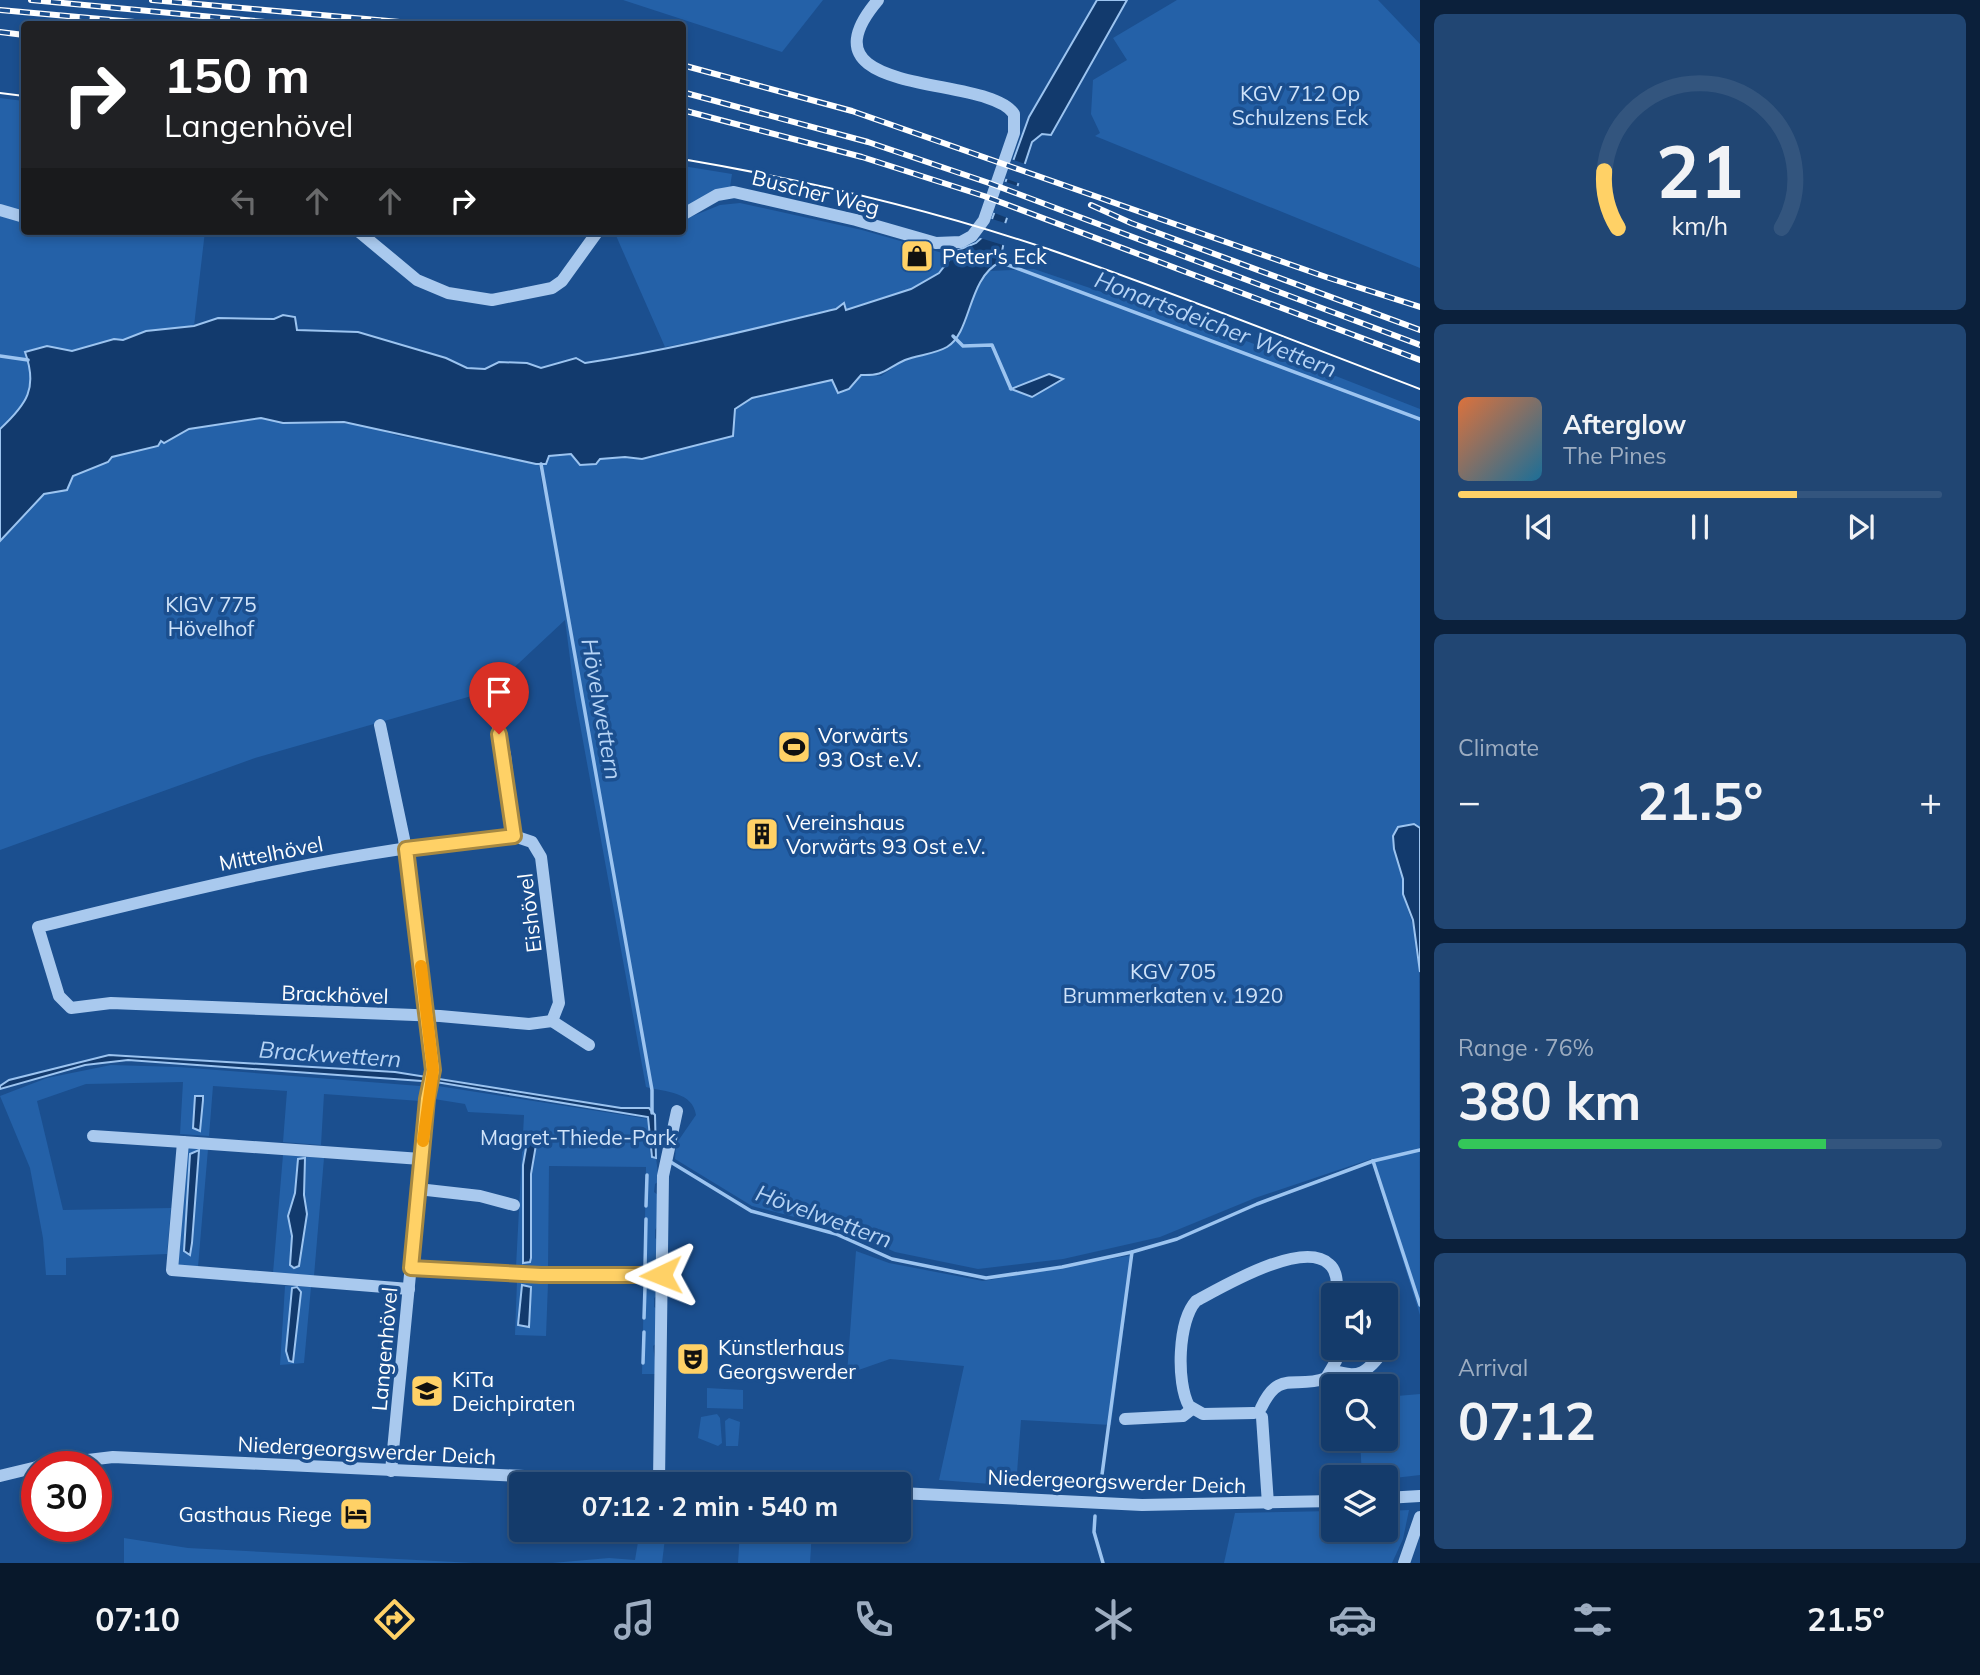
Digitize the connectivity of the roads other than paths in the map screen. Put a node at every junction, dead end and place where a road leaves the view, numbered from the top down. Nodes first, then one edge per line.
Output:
1 (878, 0) edge
2 (0, 209) edge
3 (686, 213) edge
4 (21, 216) edge
5 (363, 235) edge
6 (595, 235) edge
7 (489, 691) dead end
8 (380, 725) dead end
9 (514, 836) junction
10 (406, 849) junction
11 (71, 1008) joint
12 (428, 1016) junction
13 (552, 1021) junction
14 (589, 1045) dead end
15 (677, 1111) dead end
16 (93, 1136) dead end
17 (183, 1142) junction
18 (421, 1159) junction
19 (418, 1189) junction
20 (514, 1205) dead end
21 (411, 1268) junction
22 (661, 1275) junction
23 (1336, 1283) edge
24 (409, 1289) junction
25 (1334, 1360) edge
26 (1377, 1360) edge
27 (1332, 1370) junction
28 (1192, 1409) junction
29 (1259, 1413) junction
30 (1125, 1419) dead end
31 (112, 1457) edge
32 (21, 1471) edge
33 (391, 1471) junction
34 (659, 1472) edge
35 (0, 1476) edge
36 (509, 1476) edge
37 (911, 1494) edge
38 (1420, 1496) edge
39 (1398, 1497) edge
40 (1321, 1502) edge
41 (1268, 1504) junction
42 (1420, 1517) edge
43 (1404, 1563) edge

1 - 3 street, Buscher Weg
2 - 4 street
5 - 6 street
7 - 9 street
8 - 10 street, Langenhövel
9 - 10 street, Mittelhövel
9 - 13 street, Eishövel
10 - 11 street, Mittelhövel
10 - 12 street, Langenhövel
11 - 12 street, Brackhövel
12 - 13 street, Brackhövel
12 - 18 street, Langenhövel
13 - 14 street
15 - 22 street
16 - 17 street
17 - 18 street
17 - 24 street
18 - 19 street, Langenhövel
19 - 20 street
19 - 21 street, Langenhövel
21 - 22 street
21 - 24 street, Langenhövel
22 - 34 street
23 - 28 street
24 - 33 street, Langenhövel
25 - 27 street
26 - 27 street
27 - 29 street
28 - 29 street
28 - 30 street
29 - 41 street
31 - 33 street, Niedergeorgswerder Deich
32 - 35 street, Niedergeorgswerder Deich
33 - 36 street, Niedergeorgswerder Deich
37 - 41 street, Niedergeorgswerder Deich
38 - 39 street
40 - 41 street, Niedergeorgswerder Deich
42 - 43 street

